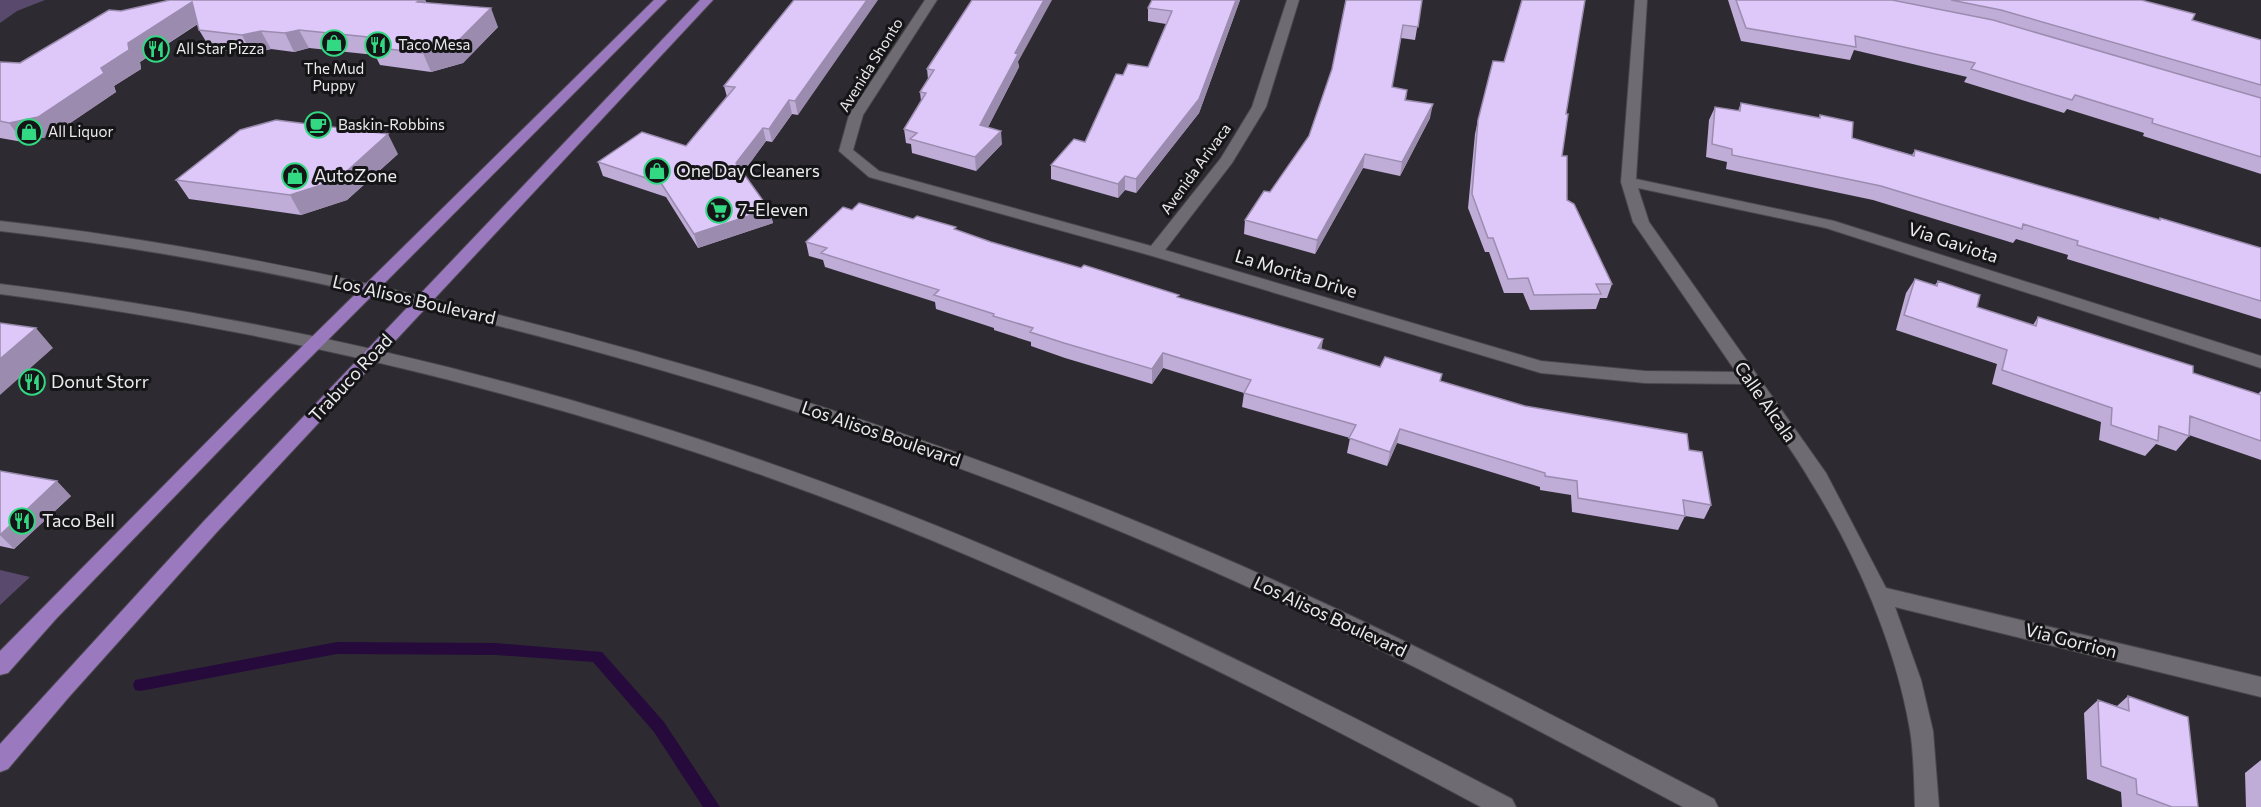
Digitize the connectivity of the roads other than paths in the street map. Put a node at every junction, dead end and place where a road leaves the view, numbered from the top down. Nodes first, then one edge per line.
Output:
1 (661, 0) edge
2 (707, 0) edge
3 (931, 0) edge
4 (1293, 0) edge
5 (1641, 0) edge
6 (846, 151) joint
7 (1628, 182) junction
8 (0, 226) edge
9 (1155, 252) junction
10 (0, 289) edge
11 (371, 289) junction
12 (425, 299) junction
13 (317, 342) junction
14 (371, 356) junction
15 (2261, 362) edge
16 (1748, 378) junction
17 (1880, 595) junction
18 (0, 666) edge
19 (2261, 687) edge
20 (0, 761) edge
21 (1504, 807) edge
22 (1706, 807) edge
23 (1927, 807) edge

1 - 11 main road
2 - 12 main road, Trabuco Road
3 - 6 street, Avenida Shonto
4 - 9 street, Avenida Arivaca
5 - 7 street, Calle Alcala
6 - 9 street, La Morita Drive
7 - 15 street, Via Gaviota
7 - 16 street, Calle Alcala
8 - 11 street, Los Alisos Boulevard
9 - 16 street, La Morita Drive
10 - 13 street
11 - 12 street, Los Alisos Boulevard
11 - 13 main road
12 - 14 main road, Trabuco Road
12 - 22 street, Los Alisos Boulevard
13 - 14 street
13 - 18 main road
14 - 20 main road, Trabuco Road
14 - 21 street
16 - 17 street, Calle Alcala
17 - 19 street, Via Gorrion
17 - 23 street, Calle Alcala

